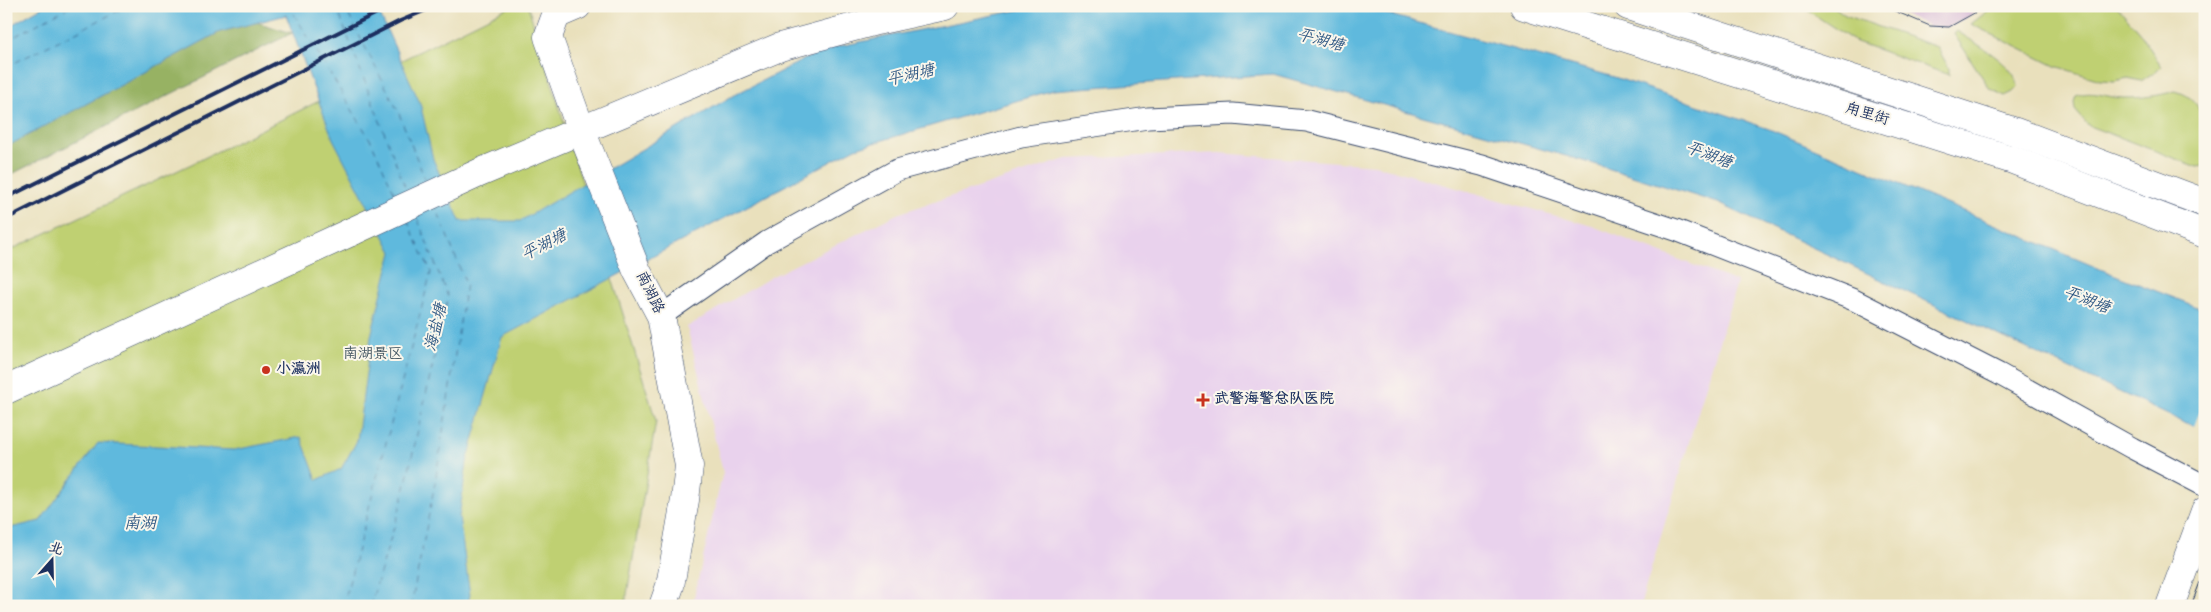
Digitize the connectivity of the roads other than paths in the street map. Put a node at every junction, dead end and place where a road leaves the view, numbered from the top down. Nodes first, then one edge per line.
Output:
1 (578, 6) edge
2 (945, 6) edge
3 (1524, 6) edge
4 (1628, 6) edge
5 (582, 130) junction
6 (2205, 203) edge
7 (2205, 234) edge
8 (661, 316) junction
9 (6, 390) edge
10 (2205, 486) edge
11 (2205, 511) edge
12 (663, 606) edge
13 (2170, 606) edge

1 - 5 main road, 南湖路
2 - 5 main road
3 - 7 main road, 甪里街
4 - 6 main road, 甪里街
5 - 8 main road, 南湖路
5 - 9 main road
8 - 10 street
8 - 12 main road, 南湖路
11 - 13 main road

